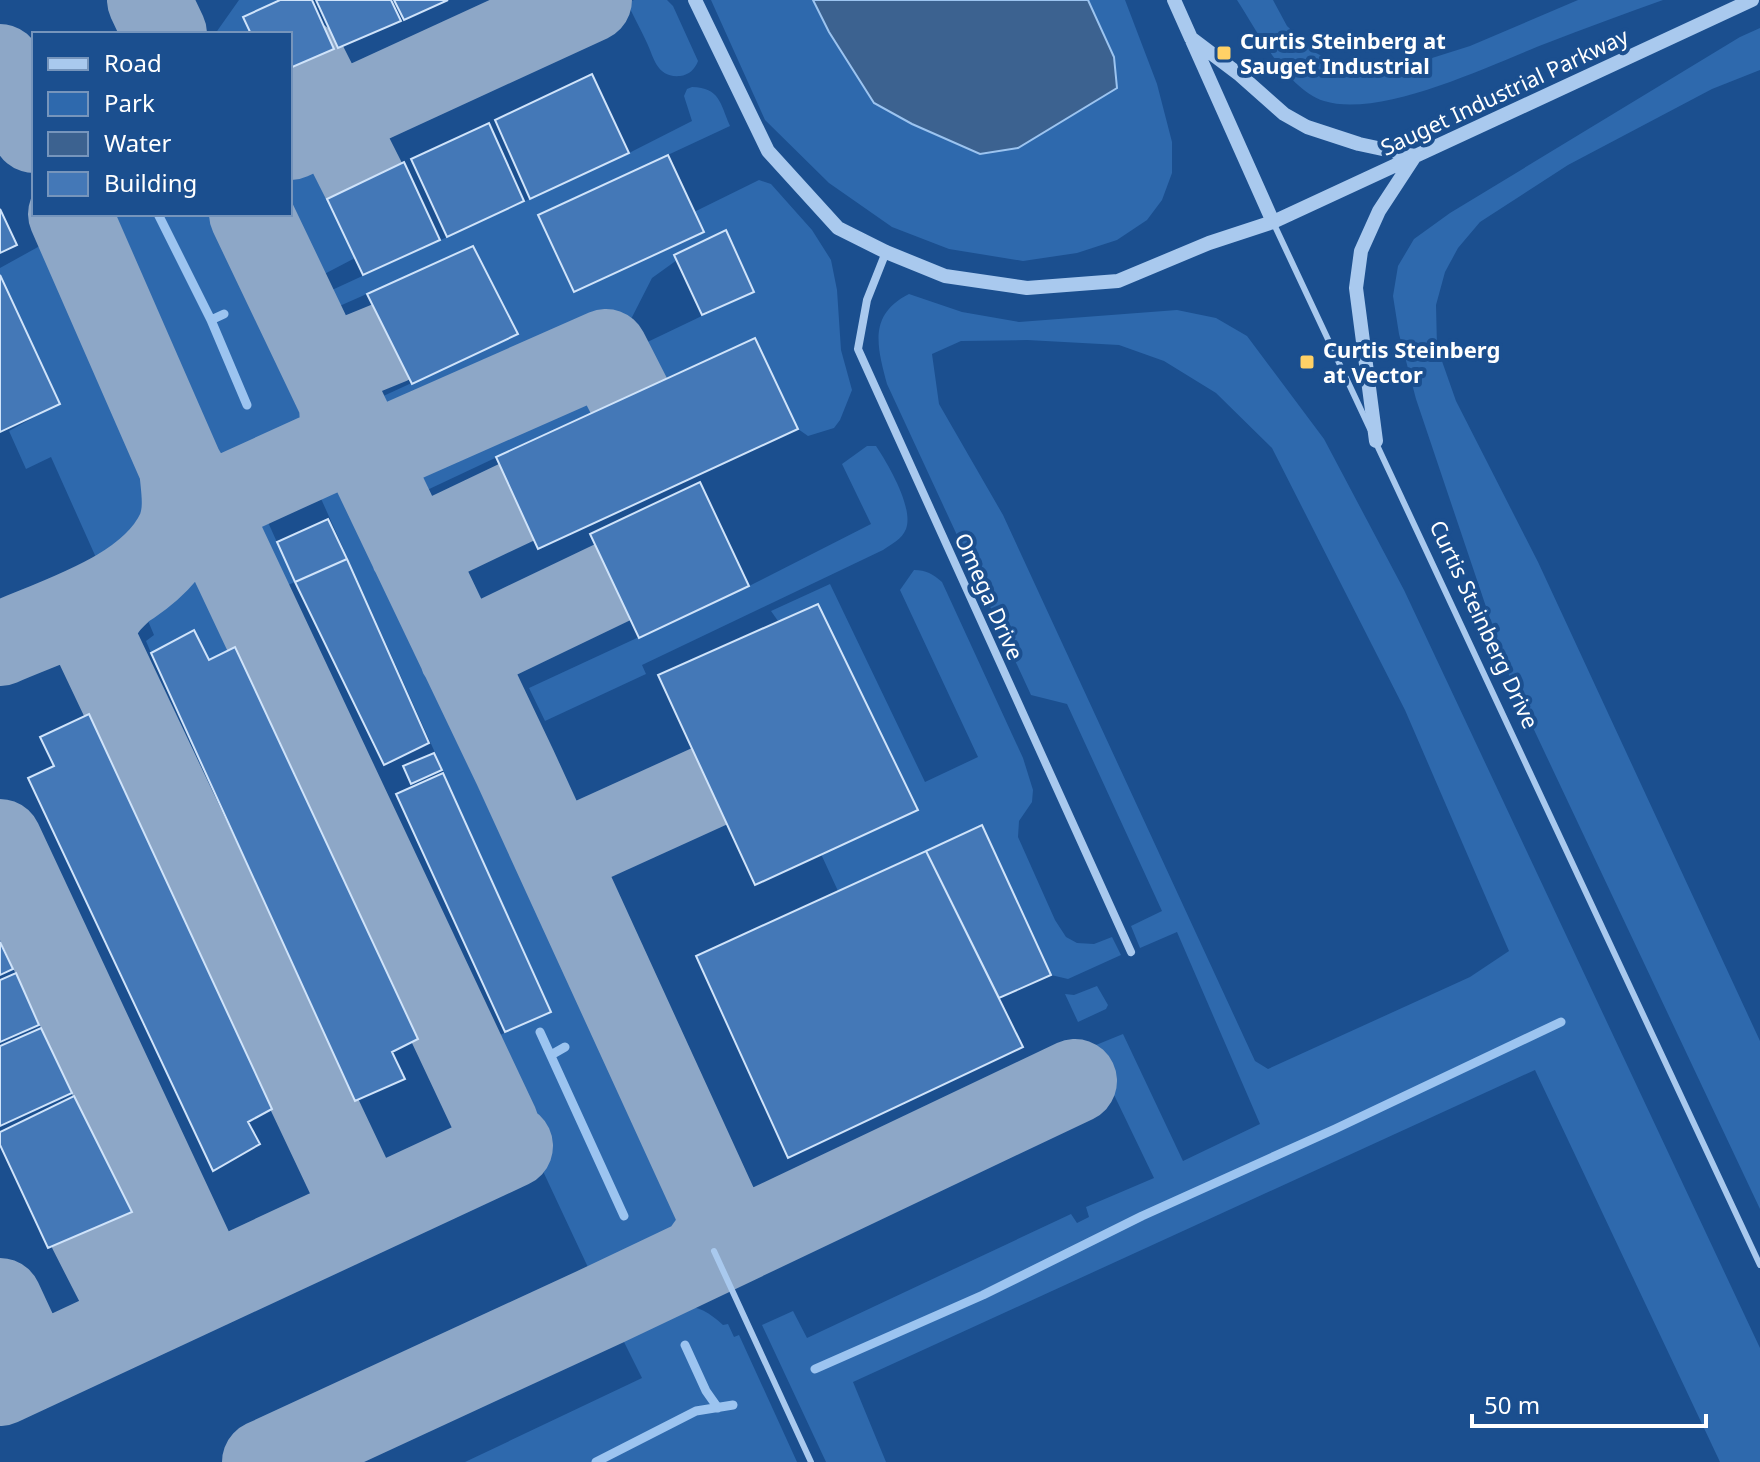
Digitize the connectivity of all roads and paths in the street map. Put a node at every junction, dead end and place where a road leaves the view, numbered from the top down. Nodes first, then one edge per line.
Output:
1 (695, 0) edge
2 (1174, 0) edge
3 (1752, 0) edge
4 (1191, 38) junction
5 (1416, 156) junction
6 (1273, 222) junction
7 (886, 252) junction
8 (1376, 441) junction
9 (1131, 952) dead end
10 (714, 1251) dead end
11 (1760, 1265) edge
12 (811, 1462) edge

1 - 7 street, Sauget Industrial Parkway
2 - 4 street, Curtis Steinberg Drive
3 - 5 street, Sauget Industrial Parkway
4 - 5 street
4 - 6 street, Curtis Steinberg Drive
5 - 6 street, Sauget Industrial Parkway
5 - 8 street
6 - 7 street, Sauget Industrial Parkway
6 - 8 lane, Curtis Steinberg Drive
7 - 9 street, Omega Drive
8 - 11 lane, Curtis Steinberg Drive
10 - 12 lane

